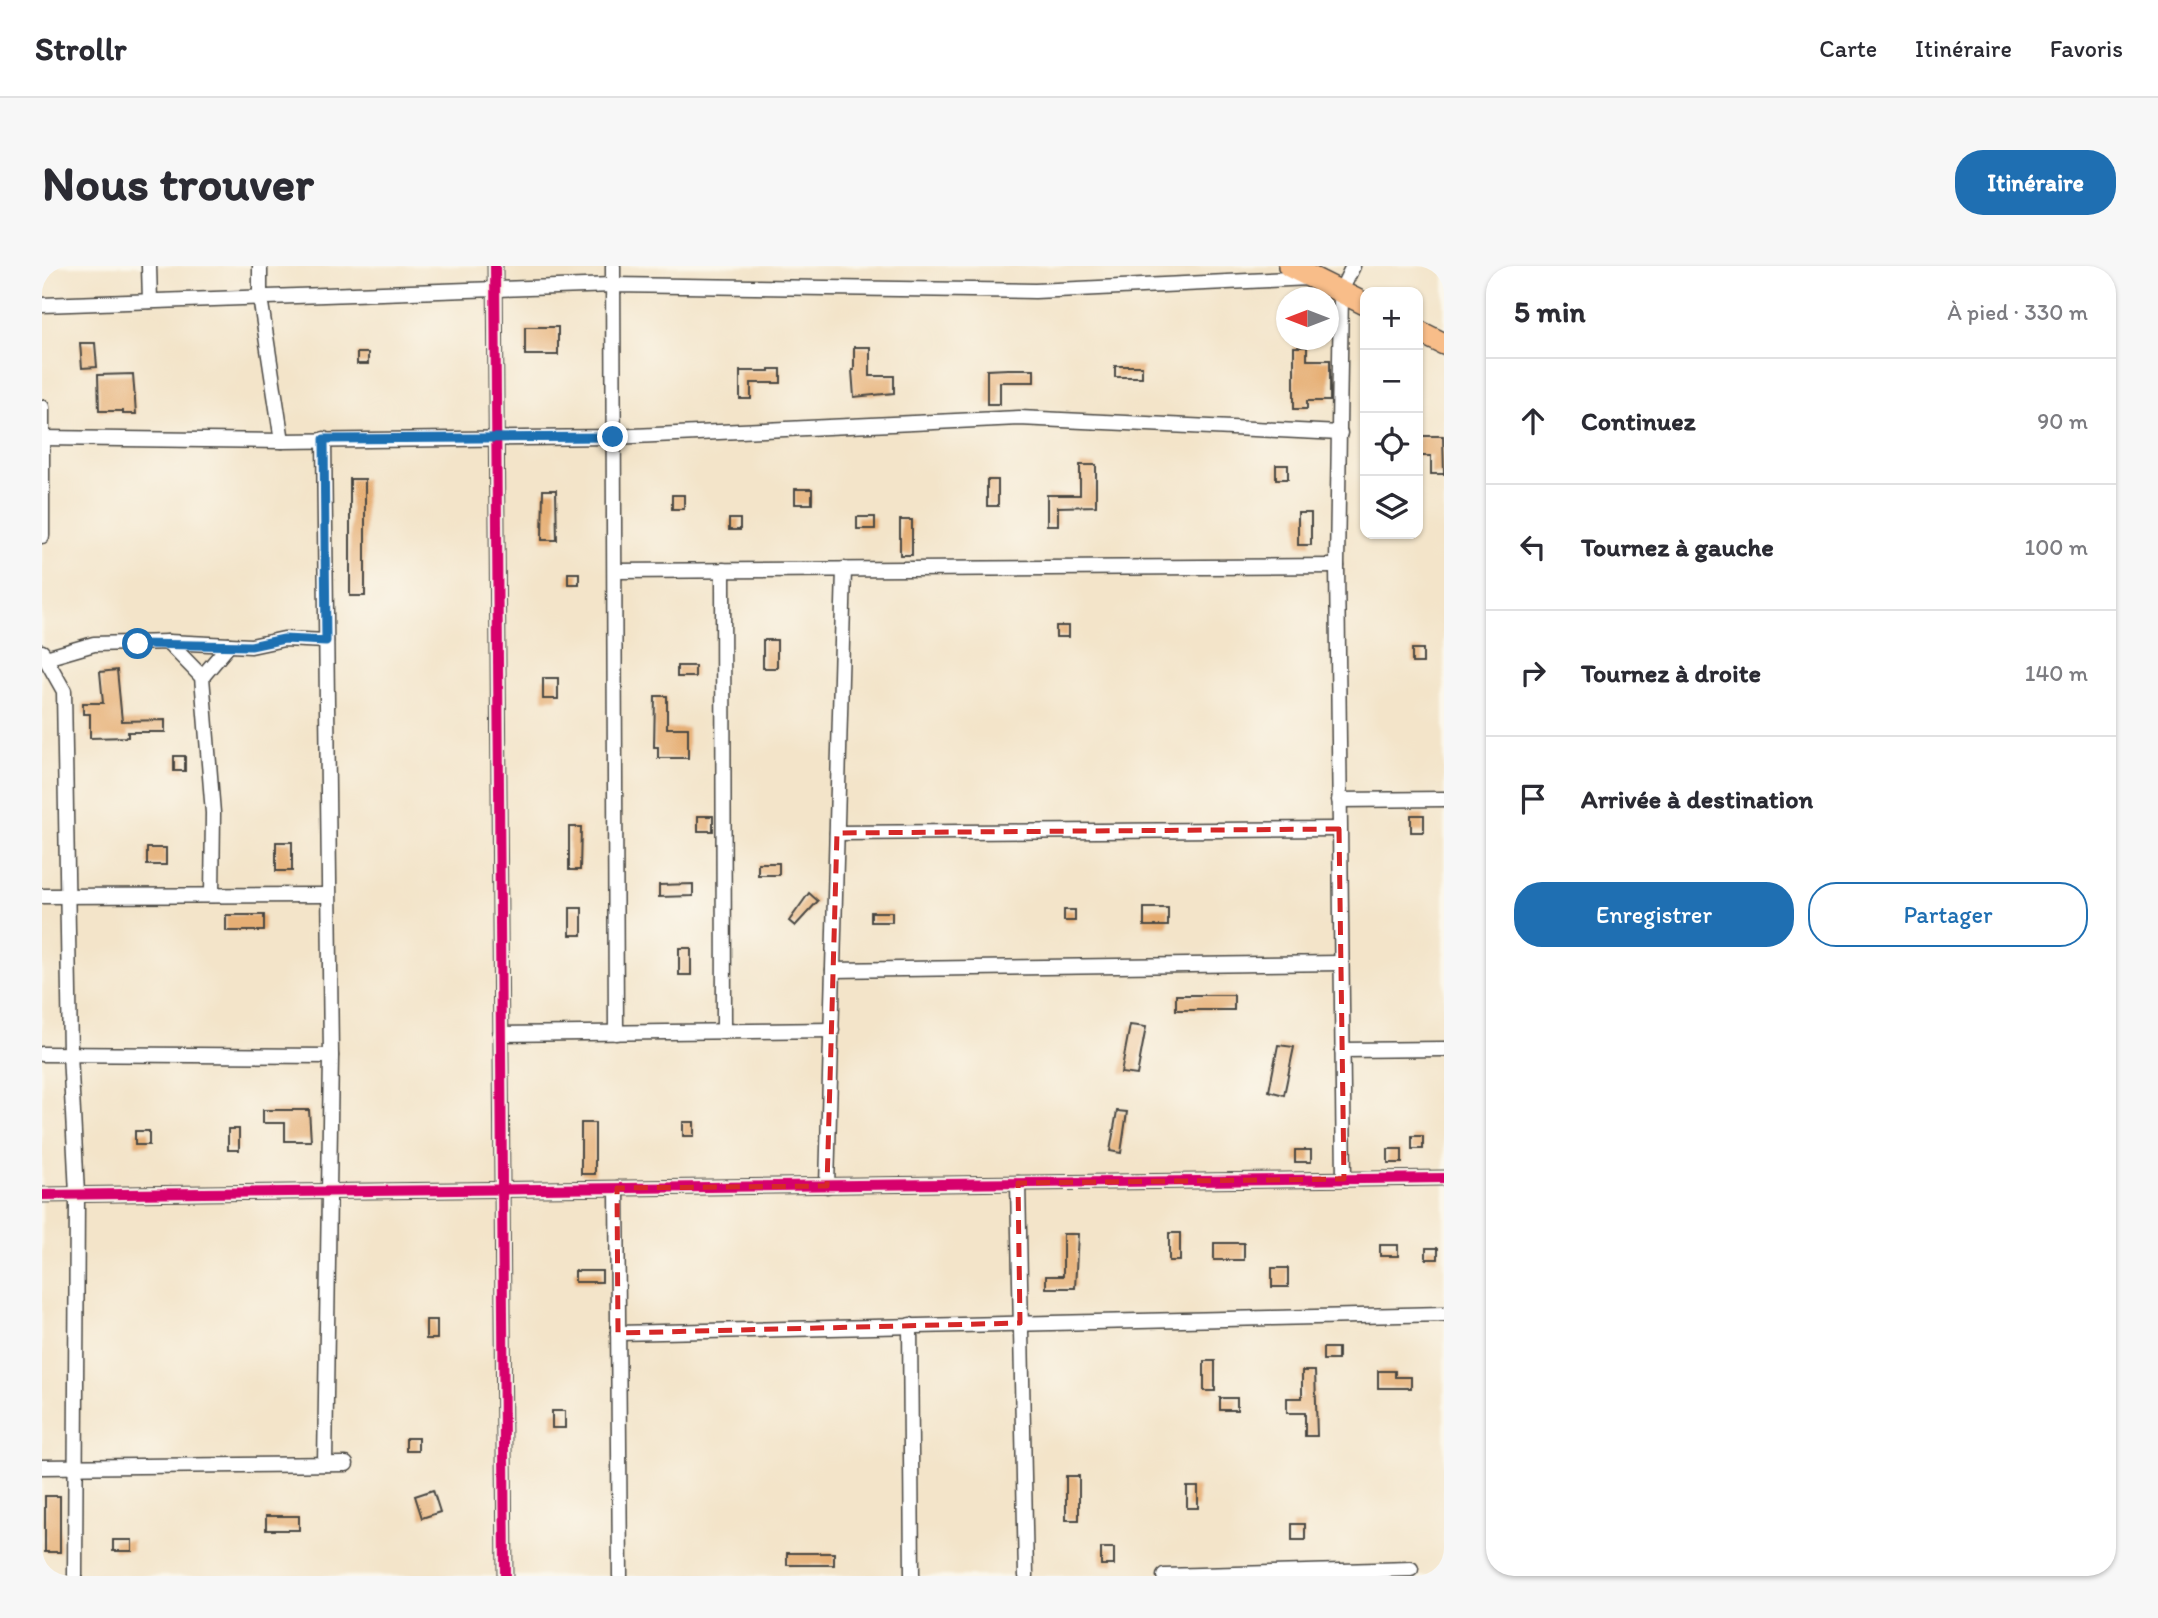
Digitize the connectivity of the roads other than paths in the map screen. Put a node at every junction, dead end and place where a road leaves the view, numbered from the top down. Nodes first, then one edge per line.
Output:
1 (149, 266) edge
2 (260, 266) edge
3 (495, 266) edge
4 (613, 266) edge
5 (1289, 266) edge
6 (1353, 266) edge
7 (1311, 278) junction
8 (613, 285) junction
9 (495, 289) junction
10 (1341, 291) junction
11 (260, 297) junction
12 (150, 301) junction
13 (1360, 301) edge
14 (42, 305) edge
15 (1423, 334) edge
16 (1444, 344) edge
17 (42, 407) edge
18 (1340, 433) junction
19 (497, 437) junction
20 (613, 437) junction
21 (43, 438) edge
22 (324, 439) junction
23 (282, 441) junction
24 (42, 536) edge
25 (1337, 566) junction
26 (844, 569) junction
27 (723, 570) junction
28 (615, 571) junction
29 (326, 641) junction
30 (168, 642) junction
31 (229, 645) junction
32 (44, 655) edge
33 (202, 677) junction
34 (1444, 799) edge
35 (1339, 800) junction
36 (1339, 829) junction
37 (837, 833) junction
38 (212, 895) junction
39 (329, 895) junction
40 (42, 896) edge
41 (67, 896) junction
42 (1341, 962) junction
43 (833, 970) junction
44 (832, 1030) junction
45 (724, 1032) junction
46 (616, 1033) junction
47 (500, 1034) junction
48 (1444, 1049) edge
49 (1342, 1050) junction
50 (42, 1054) edge
51 (70, 1054) junction
52 (331, 1056) junction
53 (1444, 1178) edge
54 (1344, 1179) junction
55 (1017, 1183) junction
56 (827, 1186) junction
57 (617, 1188) junction
58 (502, 1190) junction
59 (329, 1192) junction
60 (76, 1194) junction
61 (42, 1195) edge
62 (1444, 1314) edge
63 (1020, 1323) junction
64 (910, 1325) junction
65 (618, 1333) junction
66 (326, 1464) junction
67 (346, 1464) dead end
68 (42, 1467) edge
69 (75, 1468) junction
70 (1411, 1569) dead end
71 (75, 1576) edge
72 (505, 1576) edge
73 (620, 1576) edge
74 (912, 1576) edge
75 (1026, 1576) edge
76 (1164, 1576) edge

1 - 12 street
2 - 11 street
3 - 9 street
4 - 8 street
5 - 7 main road
6 - 10 street
7 - 8 street
7 - 10 main road
8 - 9 street
8 - 20 street
9 - 11 street
9 - 19 street
10 - 13 main road
10 - 18 street
11 - 12 street
11 - 23 street
12 - 14 street
15 - 16 main road
17 - 21 street
18 - 20 street
18 - 25 street
19 - 20 street
19 - 22 street
19 - 47 street
20 - 28 street
21 - 23 street
21 - 24 street
22 - 23 street
22 - 29 street
25 - 26 street
25 - 35 street
26 - 27 street
26 - 37 street
27 - 28 street
27 - 45 street
28 - 46 street
29 - 31 street
29 - 39 street
30 - 31 street
30 - 32 street
30 - 33 street
31 - 33 street
32 - 41 street
33 - 38 street
34 - 35 street
35 - 36 street
36 - 37 street
36 - 42 street
37 - 43 street
38 - 39 street
38 - 41 street
39 - 52 street
40 - 41 street
41 - 51 street
42 - 43 street
42 - 49 street
43 - 44 street
44 - 45 street
44 - 56 street
45 - 46 street
46 - 47 street
47 - 58 street
48 - 49 street
49 - 54 street
50 - 51 street
51 - 52 street
51 - 60 street
52 - 59 street
53 - 54 street
54 - 55 street
55 - 56 street
55 - 63 street
56 - 57 street
57 - 58 street
57 - 65 street
58 - 59 street
58 - 72 street
59 - 60 street
59 - 66 street
60 - 61 street
60 - 69 street
62 - 63 street
63 - 64 street
63 - 75 street
64 - 65 street
64 - 74 street
65 - 73 street
66 - 67 street
66 - 69 street
68 - 69 street
69 - 71 street
70 - 76 street

